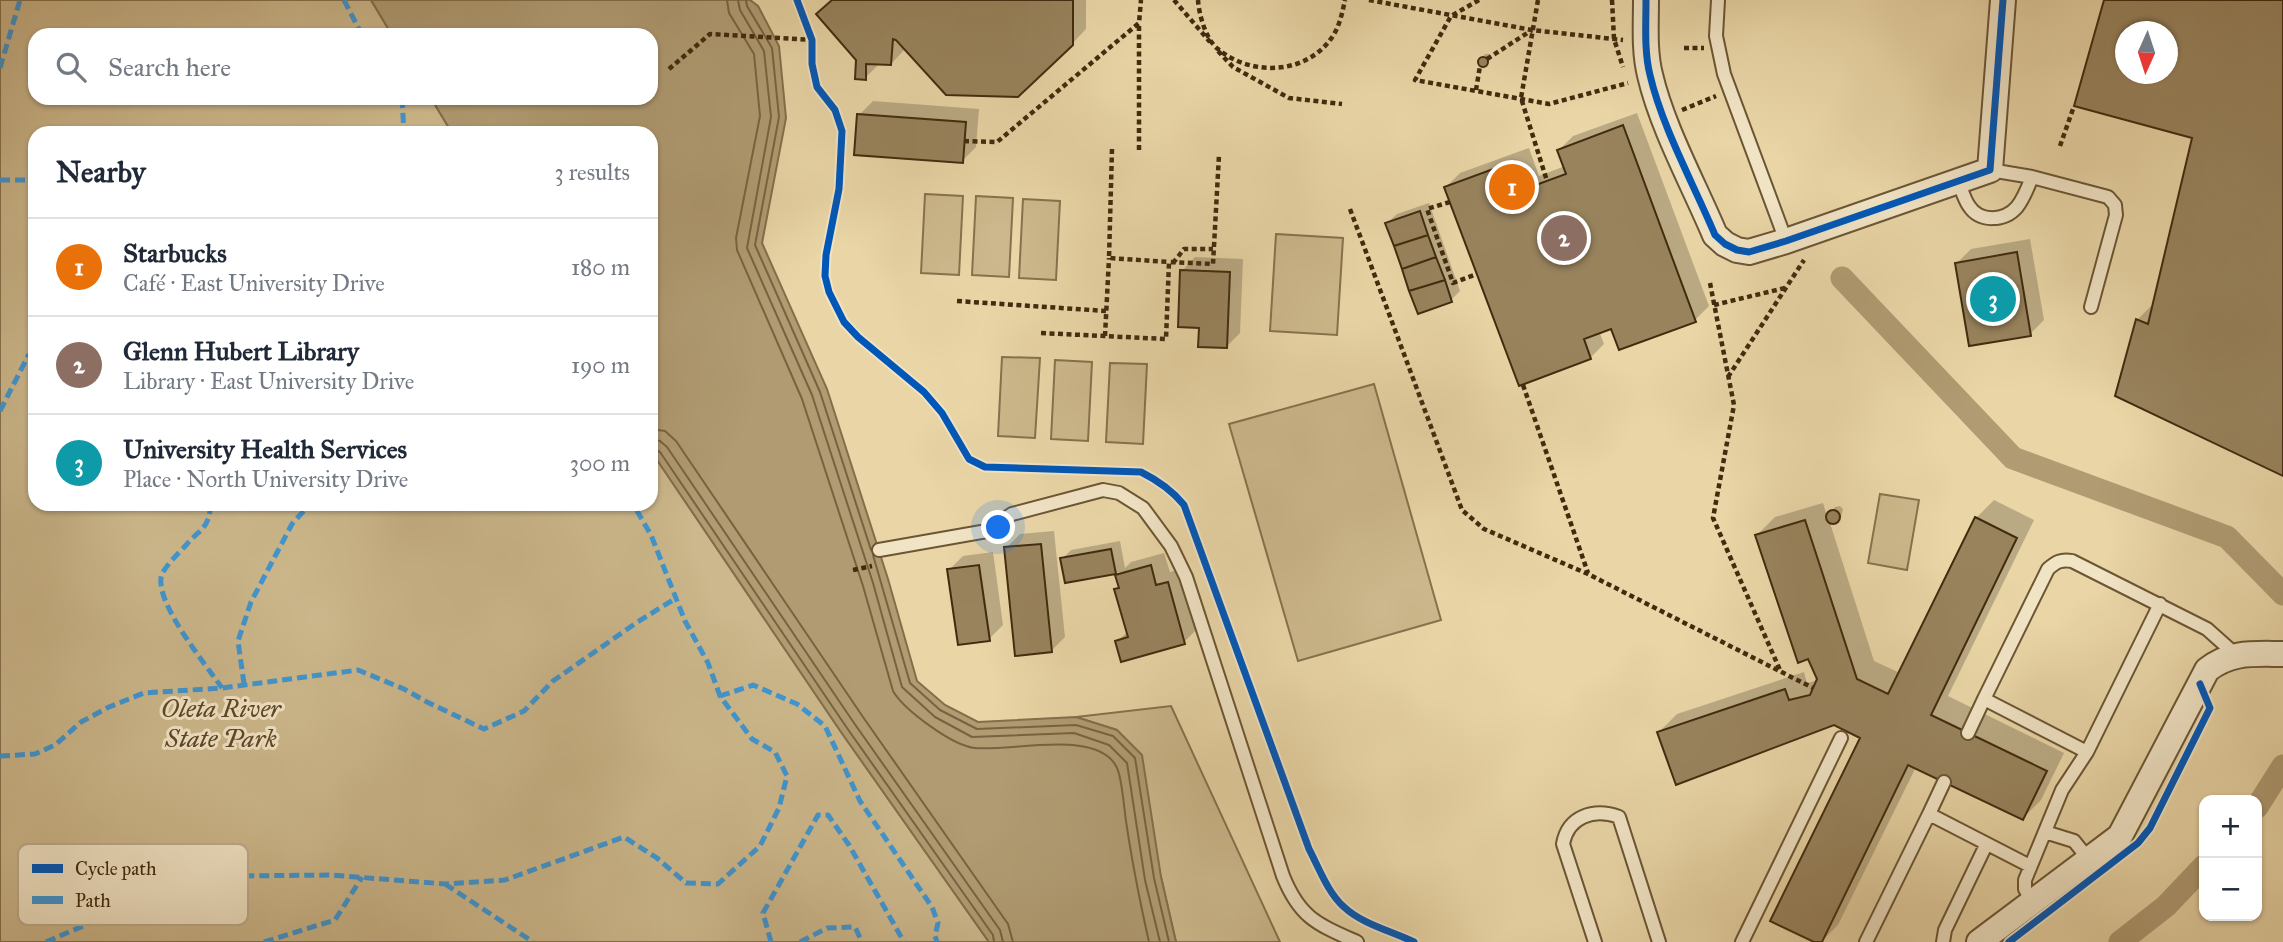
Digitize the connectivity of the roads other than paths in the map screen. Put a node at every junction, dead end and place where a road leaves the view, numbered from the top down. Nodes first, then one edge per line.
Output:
1 (1646, 0) edge
2 (1718, 0) edge
3 (2003, 0) edge
4 (1990, 170) junction
5 (2032, 177) junction
6 (1958, 180) junction
7 (1786, 241) junction
8 (2091, 307) dead end
9 (879, 550) dead end
10 (2160, 604) junction
11 (2235, 654) junction
12 (2283, 654) edge
13 (1984, 699) junction
14 (1968, 733) dead end
15 (1841, 738) dead end
16 (2087, 752) junction
17 (1944, 782) dead end
18 (1929, 814) junction
19 (2045, 832) junction
20 (1986, 845) junction
21 (2090, 861) junction
22 (2030, 866) junction
23 (2034, 903) junction
24 (1357, 942) edge
25 (1595, 942) edge
26 (1659, 942) edge
27 (1742, 942) edge
28 (1866, 942) edge
29 (1943, 942) edge
30 (1979, 942) edge

1 - 7 street
2 - 7 lane
3 - 4 street
4 - 5 lane
4 - 6 street
5 - 6 lane
5 - 8 lane
6 - 7 street
9 - 24 lane
10 - 11 lane
10 - 13 lane
10 - 16 lane
11 - 12 street
11 - 21 street
13 - 14 lane
13 - 16 lane
15 - 27 lane
16 - 19 lane
17 - 18 lane
18 - 20 lane
18 - 28 lane
19 - 21 lane
19 - 22 lane
20 - 22 lane
20 - 29 lane
21 - 23 street
22 - 23 lane
23 - 30 street
25 - 26 lane

